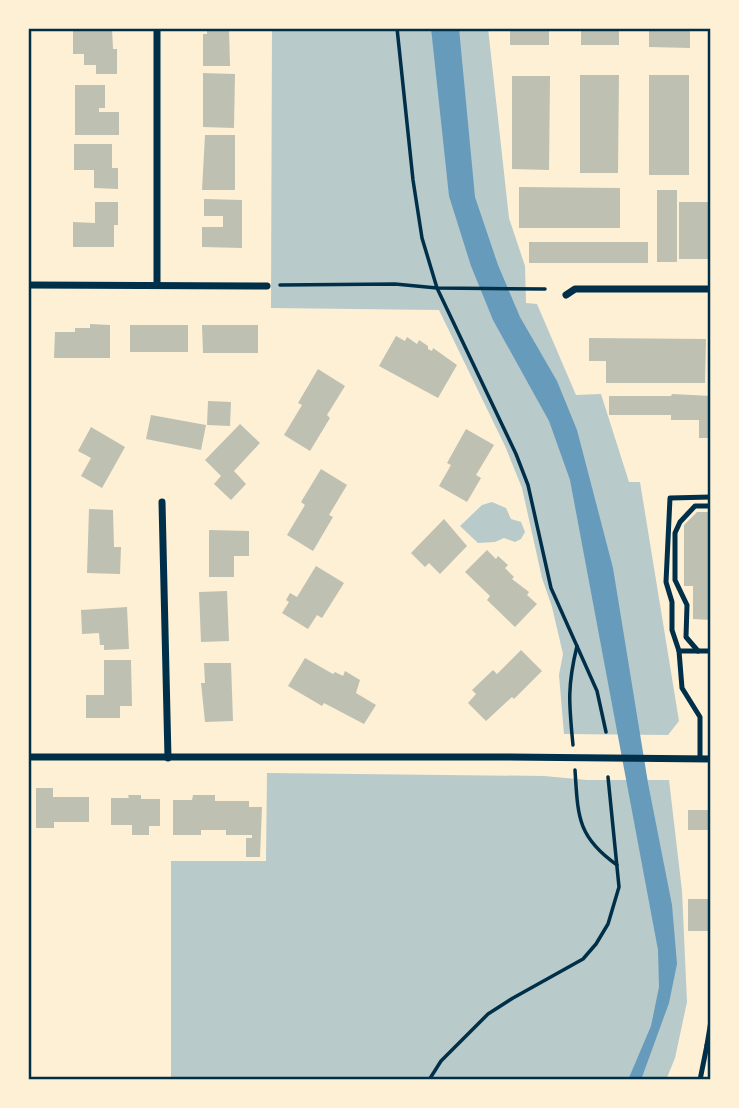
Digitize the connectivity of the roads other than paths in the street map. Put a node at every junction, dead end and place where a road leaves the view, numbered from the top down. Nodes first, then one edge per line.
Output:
1 (157, 28) edge
2 (157, 284) junction
3 (28, 285) edge
4 (267, 286) road end
5 (711, 289) edge
6 (566, 295) dead end
7 (711, 497) edge
8 (162, 502) dead end
9 (711, 506) edge
10 (679, 651) junction
11 (698, 651) junction
12 (711, 651) edge
13 (711, 672) edge
14 (711, 708) edge
15 (28, 757) edge
16 (168, 758) junction
17 (700, 759) junction
18 (711, 759) edge
19 (711, 1021) edge
20 (709, 1045) edge
21 (700, 1080) edge

1 - 2 street
2 - 3 street
2 - 4 street
5 - 6 street
7 - 10 lane
8 - 16 street
9 - 11 lane
10 - 11 lane
10 - 17 lane
11 - 12 lane
13 - 14 lane
15 - 16 street
16 - 17 street
17 - 18 street
19 - 20 lane
20 - 21 lane

